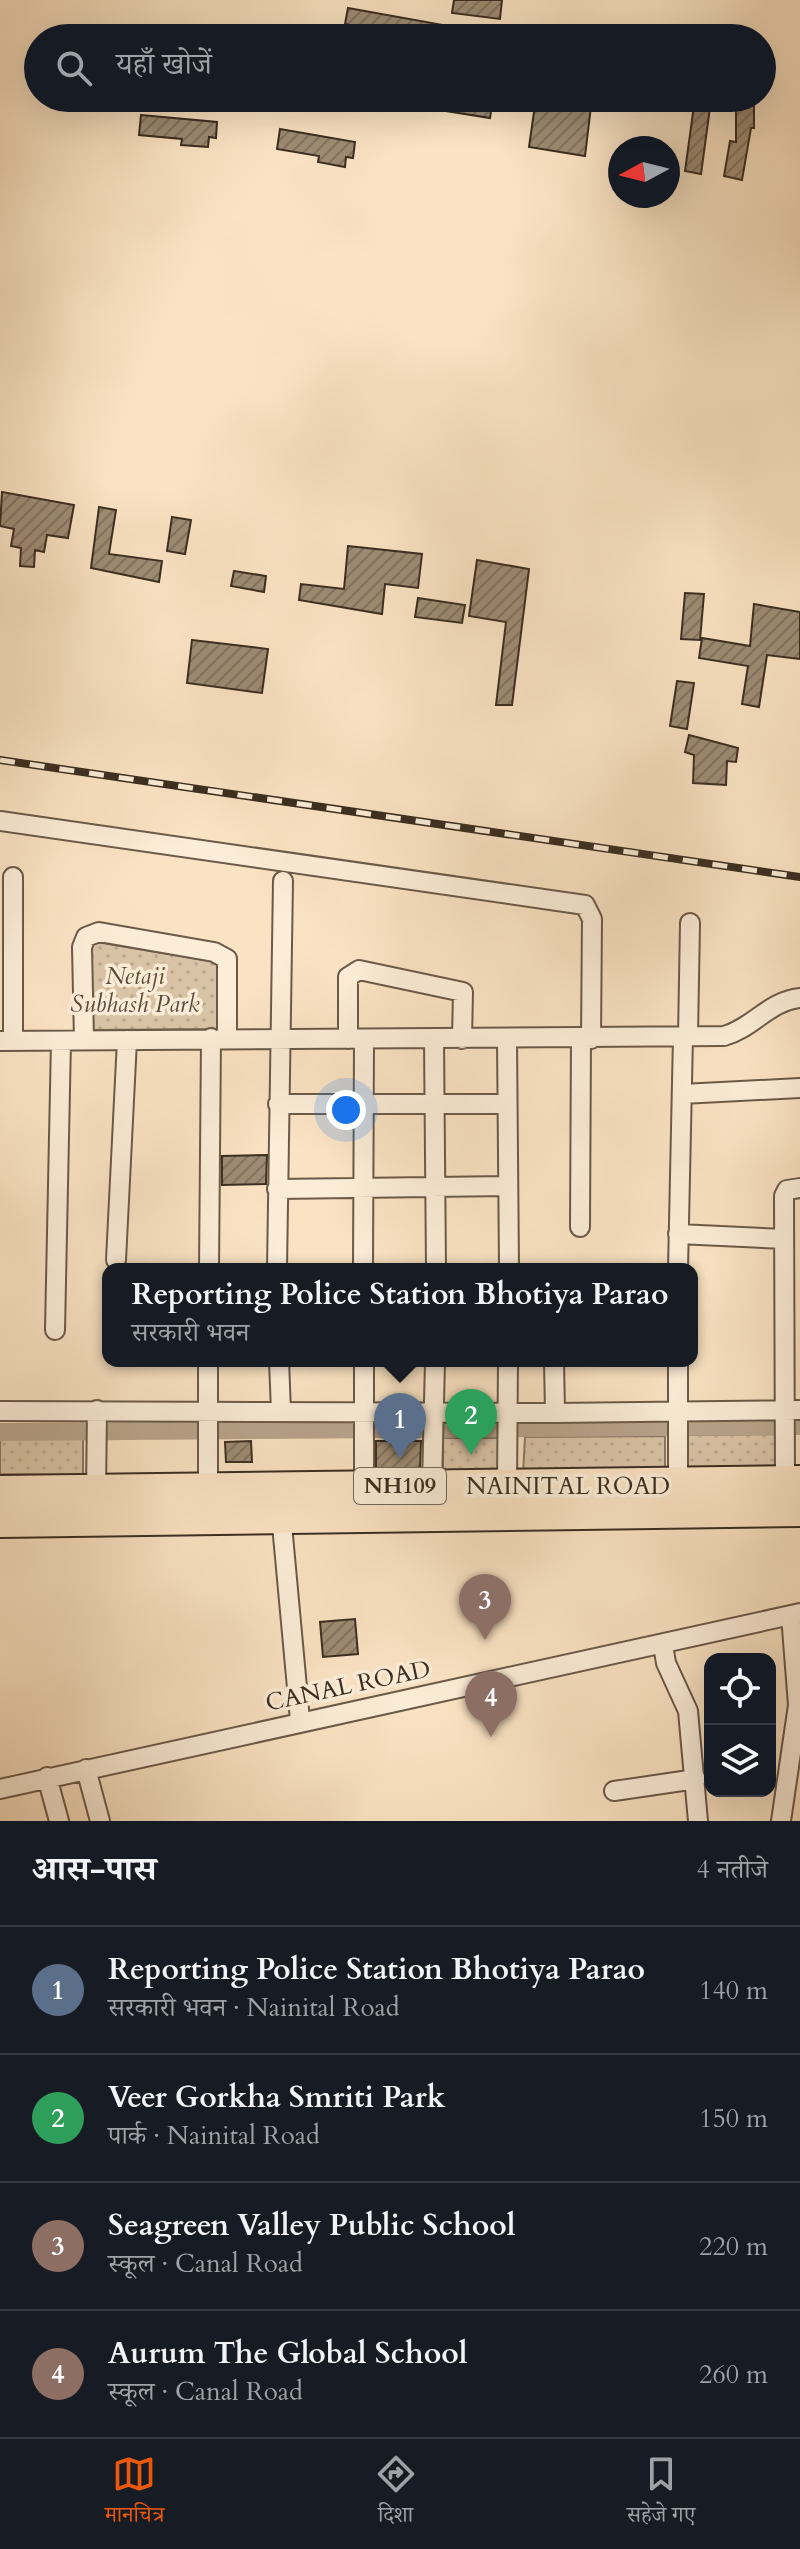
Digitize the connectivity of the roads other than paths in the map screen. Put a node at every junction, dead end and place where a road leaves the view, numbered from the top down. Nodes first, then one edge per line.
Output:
1 (0, 821) edge
2 (13, 877) dead end
3 (283, 881) dead end
4 (690, 923) dead end
5 (800, 998) edge
6 (686, 1036) junction
7 (219, 1038) junction
8 (278, 1038) junction
9 (586, 1038) junction
10 (462, 1039) junction
11 (84, 1040) junction
12 (127, 1040) junction
13 (356, 1040) junction
14 (434, 1040) junction
15 (507, 1040) junction
16 (6, 1041) edge
17 (61, 1041) junction
18 (800, 1088) edge
19 (682, 1094) junction
20 (278, 1104) junction
21 (363, 1104) junction
22 (435, 1104) junction
23 (507, 1104) junction
24 (508, 1186) junction
25 (436, 1187) junction
26 (800, 1188) edge
27 (277, 1189) junction
28 (362, 1189) junction
29 (580, 1227) dead end
30 (678, 1234) junction
31 (784, 1239) junction
32 (116, 1260) dead end
33 (209, 1263) edge
34 (277, 1263) edge
35 (363, 1263) edge
36 (436, 1263) edge
37 (509, 1263) edge
38 (678, 1263) edge
39 (55, 1330) dead end
40 (208, 1367) edge
41 (279, 1367) edge
42 (364, 1367) edge
43 (435, 1367) edge
44 (508, 1367) edge
45 (554, 1367) edge
46 (678, 1367) edge
47 (0, 1411) edge
48 (281, 1411) junction
49 (555, 1413) junction
50 (788, 1417) edge
51 (678, 1421) junction
52 (208, 1422) junction
53 (364, 1422) junction
54 (434, 1422) junction
55 (507, 1423) junction
56 (97, 1424) junction
57 (432, 1485) junction
58 (507, 1486) junction
59 (678, 1486) junction
60 (208, 1490) junction
61 (96, 1492) junction
62 (795, 1492) edge
63 (0, 1493) edge
64 (364, 1500) junction
65 (281, 1514) junction
66 (0, 1520) edge
67 (796, 1614) edge
68 (663, 1645) junction
69 (300, 1720) junction
70 (86, 1769) junction
71 (47, 1777) junction
72 (696, 1779) junction
73 (0, 1789) edge
74 (614, 1791) dead end
75 (59, 1821) edge
76 (100, 1821) edge
77 (698, 1821) edge
78 (781, 1821) edge

1 - 9 street
2 - 16 street
3 - 8 street
4 - 6 street
5 - 6 street
6 - 9 street
6 - 19 street
7 - 8 street
7 - 11 street
7 - 12 street
7 - 33 street
8 - 13 street
8 - 20 street
9 - 15 street
9 - 29 street
10 - 13 street
10 - 14 street
10 - 15 street
11 - 12 street
11 - 17 street
12 - 32 street
13 - 14 street
13 - 21 street
14 - 22 street
15 - 23 street
16 - 17 street
17 - 39 street
18 - 19 street
19 - 30 street
20 - 21 street
20 - 27 street
21 - 22 street
21 - 28 street
22 - 23 street
22 - 25 street
23 - 24 street
24 - 25 street
24 - 37 street
25 - 28 street
25 - 36 street
26 - 31 street
27 - 28 street
27 - 34 street
28 - 35 street
30 - 31 street
30 - 38 street
31 - 50 street
40 - 52 street
41 - 48 street
42 - 53 street
43 - 54 street
44 - 55 street
45 - 49 street
46 - 51 street
47 - 56 street
48 - 52 street
48 - 53 street
49 - 51 street
49 - 55 street
50 - 51 street
50 - 62 street
51 - 59 street
52 - 56 street
52 - 60 street
53 - 54 street
53 - 64 street
54 - 55 street
54 - 57 street
55 - 58 street
56 - 61 street
57 - 58 highway, NAINITAL ROAD / NH109
57 - 64 highway, NAINITAL ROAD / NH109
58 - 59 highway, NAINITAL ROAD / NH109
59 - 62 highway, NAINITAL ROAD / NH109
60 - 61 highway, NAINITAL ROAD / NH109
60 - 64 highway, NAINITAL ROAD / NH109
61 - 63 highway, NAINITAL ROAD / NH109
62 - 64 highway, NAINITAL ROAD / NH109
64 - 65 highway, NAINITAL ROAD / NH109
65 - 66 highway, NAINITAL ROAD / NH109
65 - 69 street
67 - 68 street, CANAL ROAD
67 - 78 street
68 - 69 street, CANAL ROAD
68 - 72 street
69 - 70 street, CANAL ROAD
70 - 71 street, CANAL ROAD
70 - 76 street
71 - 73 street, CANAL ROAD
71 - 75 street
72 - 74 street
72 - 77 street

